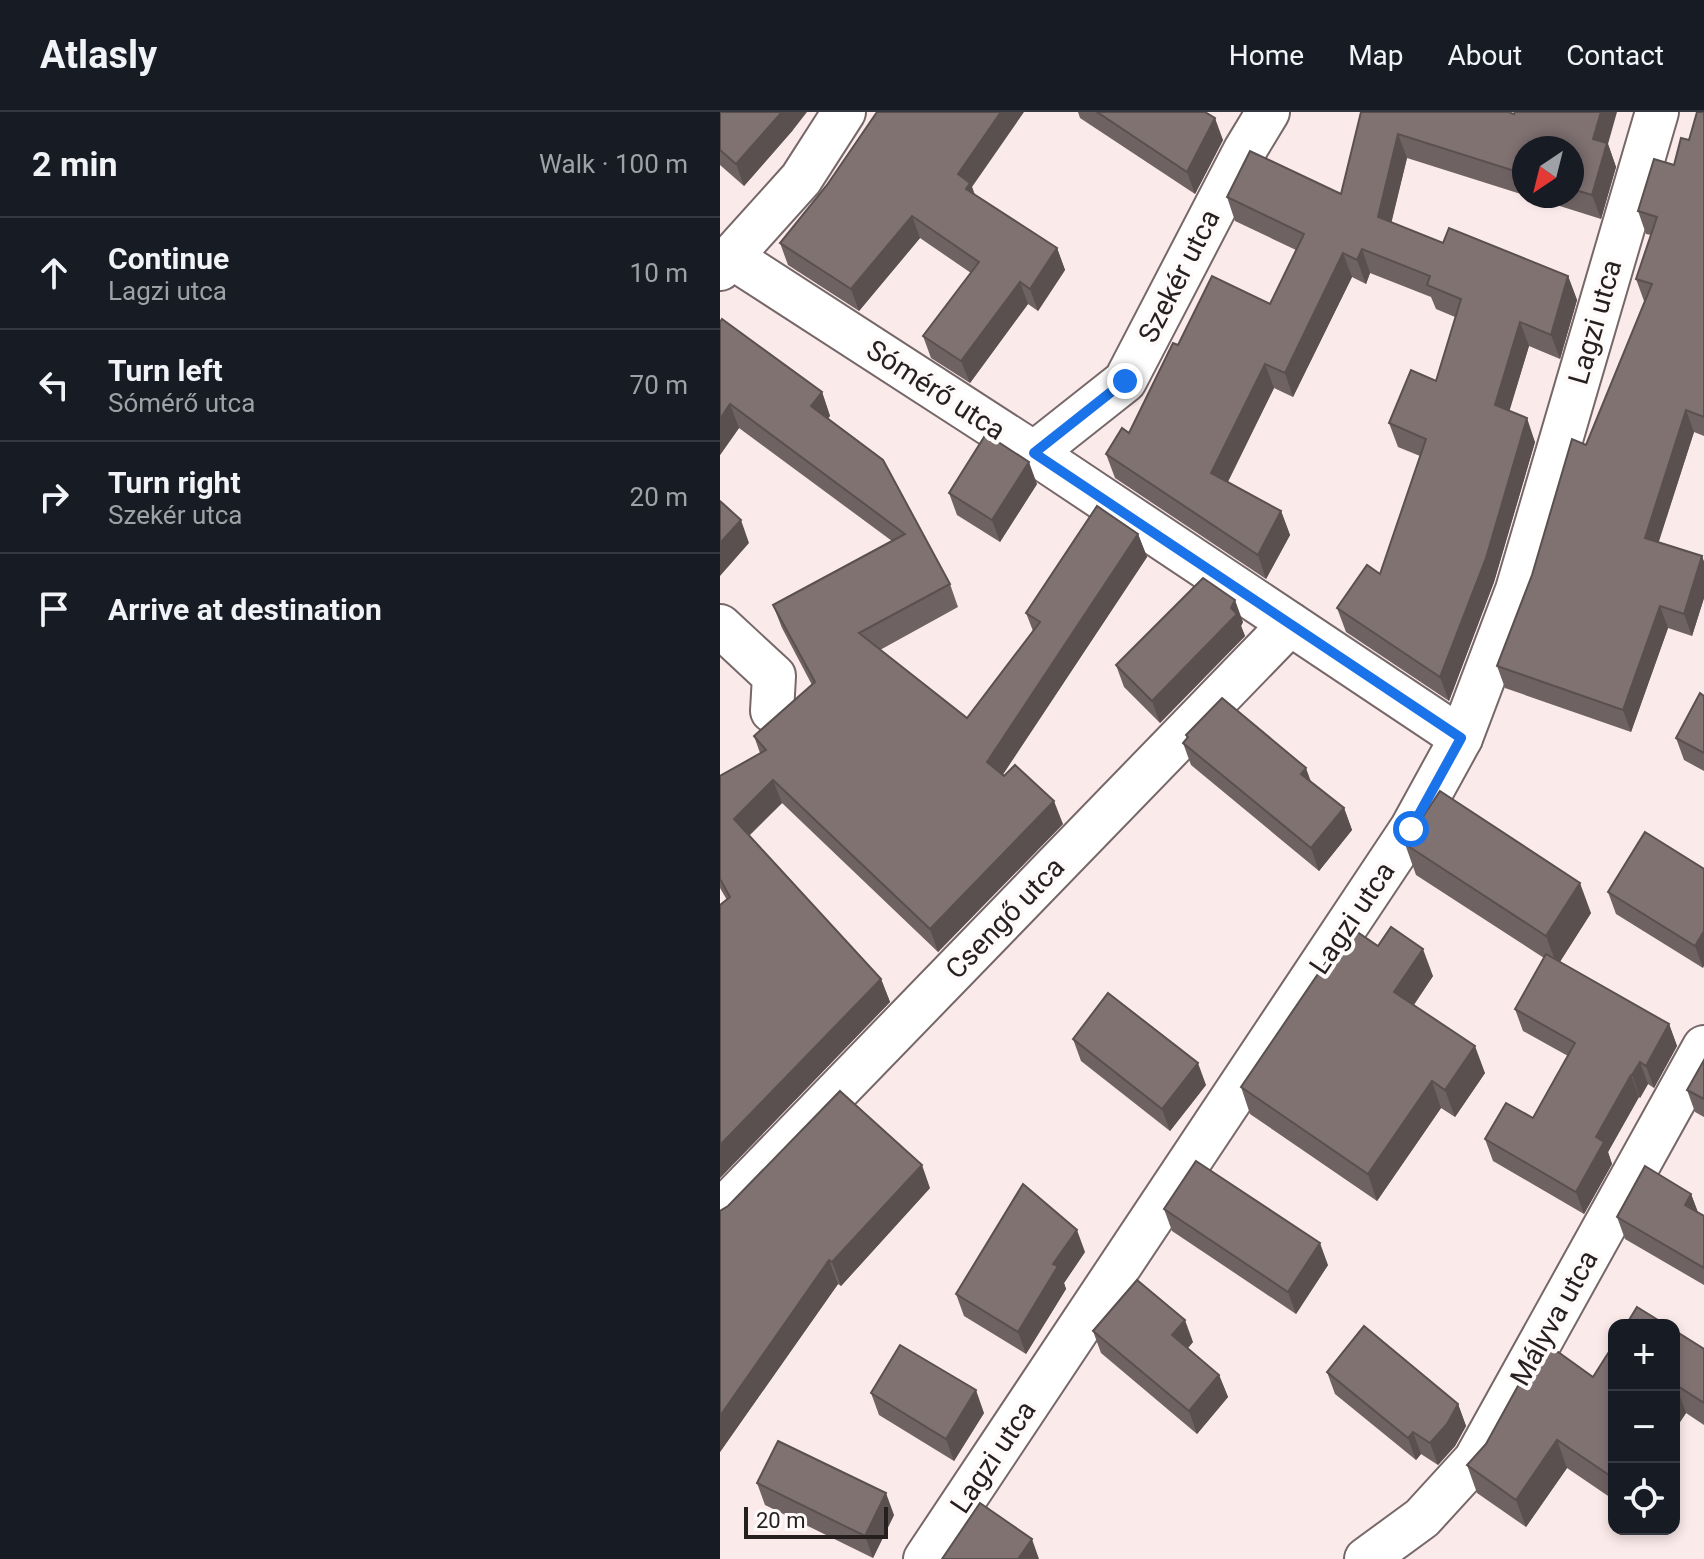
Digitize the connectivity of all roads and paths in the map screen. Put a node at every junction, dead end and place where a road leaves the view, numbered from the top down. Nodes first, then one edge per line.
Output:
1 (844, 112) edge
2 (1268, 112) edge
3 (1657, 112) edge
4 (726, 263) edge
5 (1034, 453) junction
6 (1290, 624) junction
7 (720, 626) edge
8 (772, 711) dead end
9 (1461, 738) junction
10 (1704, 1047) edge
11 (720, 1212) edge
12 (925, 1559) edge
13 (1366, 1559) edge

1 - 4 street
2 - 5 street, Szekér utca
3 - 9 street, Lagzi utca
4 - 5 street, Sómérő utca
5 - 6 street, Sómérő utca
6 - 9 street, Sómérő utca
6 - 11 street, Csengő utca
7 - 8 street
9 - 12 street, Lagzi utca
10 - 13 street, Mályva utca

